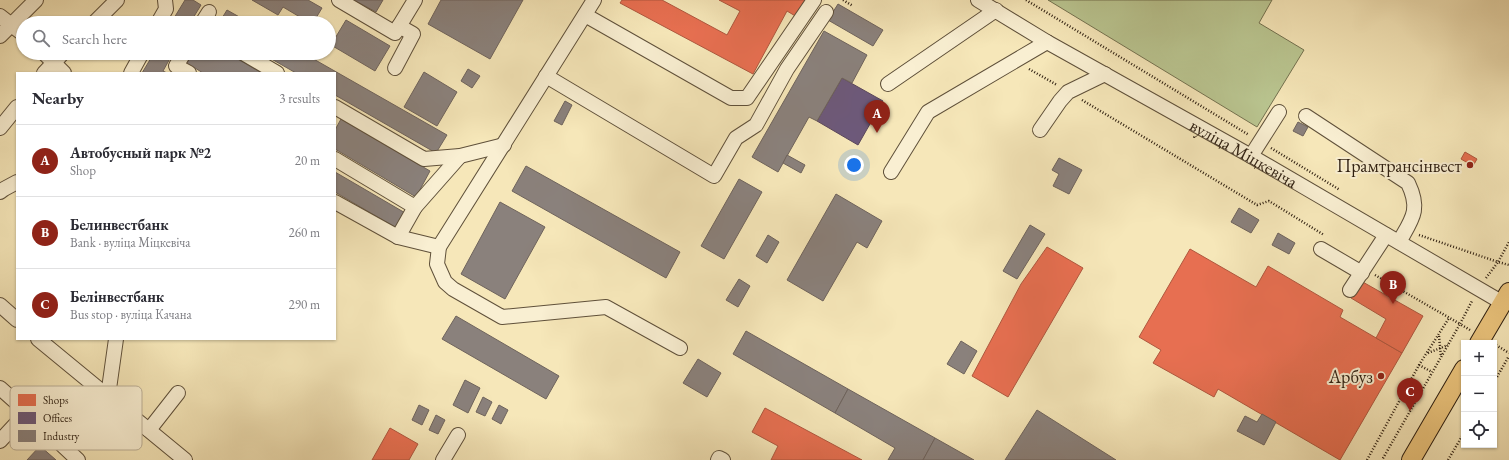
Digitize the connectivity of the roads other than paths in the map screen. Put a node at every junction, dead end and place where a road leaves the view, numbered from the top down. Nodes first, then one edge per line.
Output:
1 (36, 0) edge
2 (118, 0) edge
3 (165, 0) edge
4 (338, 0) edge
5 (415, 0) edge
6 (594, 0) edge
7 (814, 0) edge
8 (978, 0) edge
9 (996, 10) junction
10 (826, 12) dead end
11 (585, 15) junction
12 (0, 16) edge
13 (20, 16) edge
14 (101, 16) edge
15 (162, 16) edge
16 (16, 20) edge
17 (12, 24) junction
18 (399, 26) junction
19 (16, 28) edge
20 (0, 36) edge
21 (1047, 42) junction
22 (51, 60) edge
23 (56, 60) edge
24 (138, 60) edge
25 (180, 60) edge
26 (255, 60) edge
27 (395, 68) dead end
28 (45, 72) edge
29 (63, 72) edge
30 (132, 72) edge
31 (187, 72) edge
32 (275, 72) edge
33 (1105, 74) junction
34 (546, 76) junction
35 (888, 84) dead end
36 (16, 108) edge
37 (336, 108) edge
38 (1279, 112) dead end
39 (1306, 116) dead end
40 (0, 128) edge
41 (1040, 130) dead end
42 (504, 145) junction
43 (460, 156) junction
44 (1251, 156) junction
45 (336, 161) edge
46 (891, 172) dead end
47 (16, 183) edge
48 (0, 192) edge
49 (336, 203) edge
50 (415, 207) junction
51 (1386, 235) junction
52 (398, 237) junction
53 (1399, 242) junction
54 (1325, 243) road end
55 (439, 247) junction
56 (1363, 271) junction
57 (1350, 290) dead end
58 (1507, 300) edge
59 (0, 305) edge
60 (16, 319) edge
61 (39, 340) edge
62 (116, 340) edge
63 (1481, 340) edge
64 (680, 348) dead end
65 (1461, 374) edge
66 (96, 386) edge
67 (109, 386) edge
68 (0, 388) edge
69 (178, 393) dead end
70 (10, 397) edge
71 (142, 424) edge
72 (10, 430) edge
73 (149, 430) junction
74 (458, 435) dead end
75 (0, 441) edge
76 (67, 450) edge
77 (78, 460) edge
78 (185, 460) edge
79 (443, 460) edge
80 (718, 460) edge
81 (723, 460) edge
82 (1411, 460) edge

1 - 13 street
2 - 14 street
3 - 15 street
4 - 18 street
5 - 18 street
6 - 11 street
7 - 11 street
8 - 9 street, вуліца Міцкевіча
9 - 21 street, вуліца Міцкевіча
9 - 35 street
10 - 34 street
11 - 34 street
12 - 17 street
16 - 17 street
17 - 19 street
17 - 20 street
18 - 27 street
21 - 33 street, вуліца Міцкевіча
21 - 46 street
22 - 28 street
23 - 29 street
24 - 30 street
25 - 31 street
26 - 32 street
33 - 41 street
33 - 44 street, вуліца Міцкевіча
34 - 42 street
36 - 40 street
37 - 43 street
38 - 44 street
39 - 53 street
42 - 43 street
42 - 55 street
43 - 50 street
44 - 51 street, вуліца Міцкевіча
45 - 50 street
47 - 48 street
49 - 52 street
50 - 52 street
51 - 53 street, вуліца Міцкевіча
51 - 56 street
52 - 55 street
53 - 58 street, вуліца Міцкевіча
54 - 56 street
55 - 64 street
56 - 57 street
58 - 63 main road
59 - 60 street
61 - 66 street
62 - 67 street
65 - 82 main road
68 - 70 street
69 - 73 street
71 - 73 street
72 - 75 street
73 - 78 street
74 - 79 street
76 - 77 street
80 - 81 street

